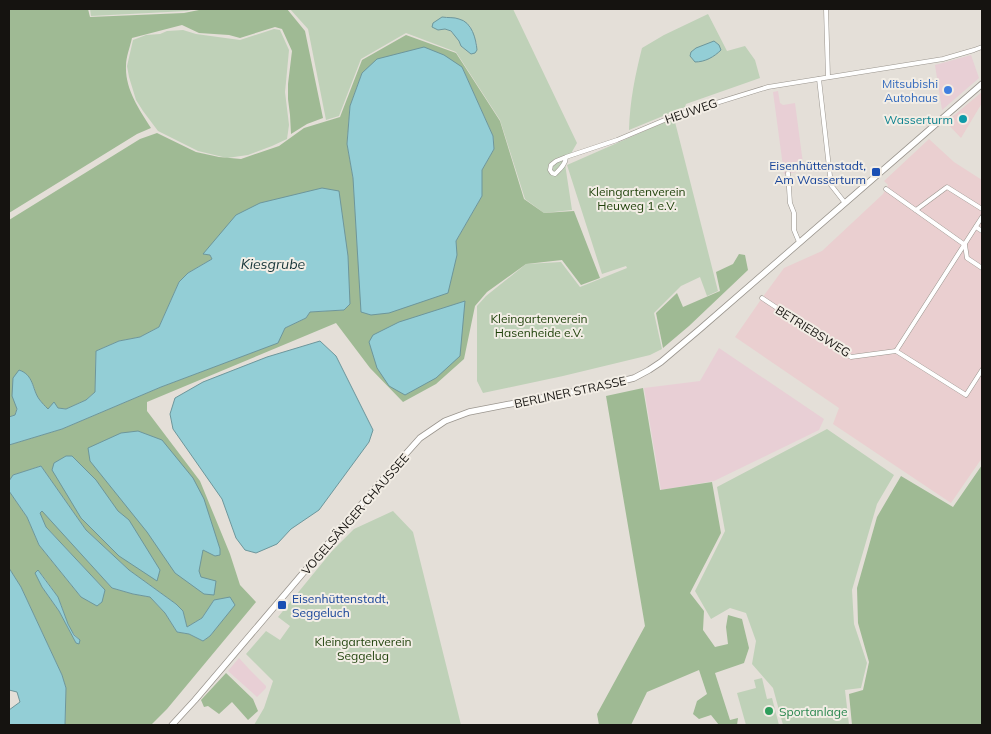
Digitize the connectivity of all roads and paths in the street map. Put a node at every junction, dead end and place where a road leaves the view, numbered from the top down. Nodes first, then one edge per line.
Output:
1 (826, 9) edge
2 (982, 47) edge
3 (828, 77) junction
4 (818, 79) junction
5 (982, 84) edge
6 (566, 157) junction
7 (788, 173) dead end
8 (886, 189) dead end
9 (845, 203) junction
10 (982, 209) edge
11 (916, 210) junction
12 (982, 217) edge
13 (976, 227) junction
14 (982, 231) edge
15 (799, 242) junction
16 (965, 244) junction
17 (982, 268) edge
18 (762, 298) dead end
19 (896, 351) junction
20 (982, 370) edge
21 (420, 438) joint
22 (172, 725) edge

1 - 3 street
2 - 3 street, HEUWEG
3 - 4 street, HEUWEG
4 - 6 street, HEUWEG
4 - 9 street
5 - 9 main road, BERLINER STRASSE
6 - 6 street, HEUWEG
7 - 15 street
8 - 11 street
9 - 15 main road, BERLINER STRASSE
10 - 11 street
11 - 16 street
12 - 13 street
13 - 14 street
13 - 16 street
15 - 21 main road, BERLINER STRASSE
16 - 17 street
16 - 19 street
18 - 19 street, BETRIEBSWEG
19 - 20 street
21 - 22 main road, VOGELSÄNGER CHAUSSEE

